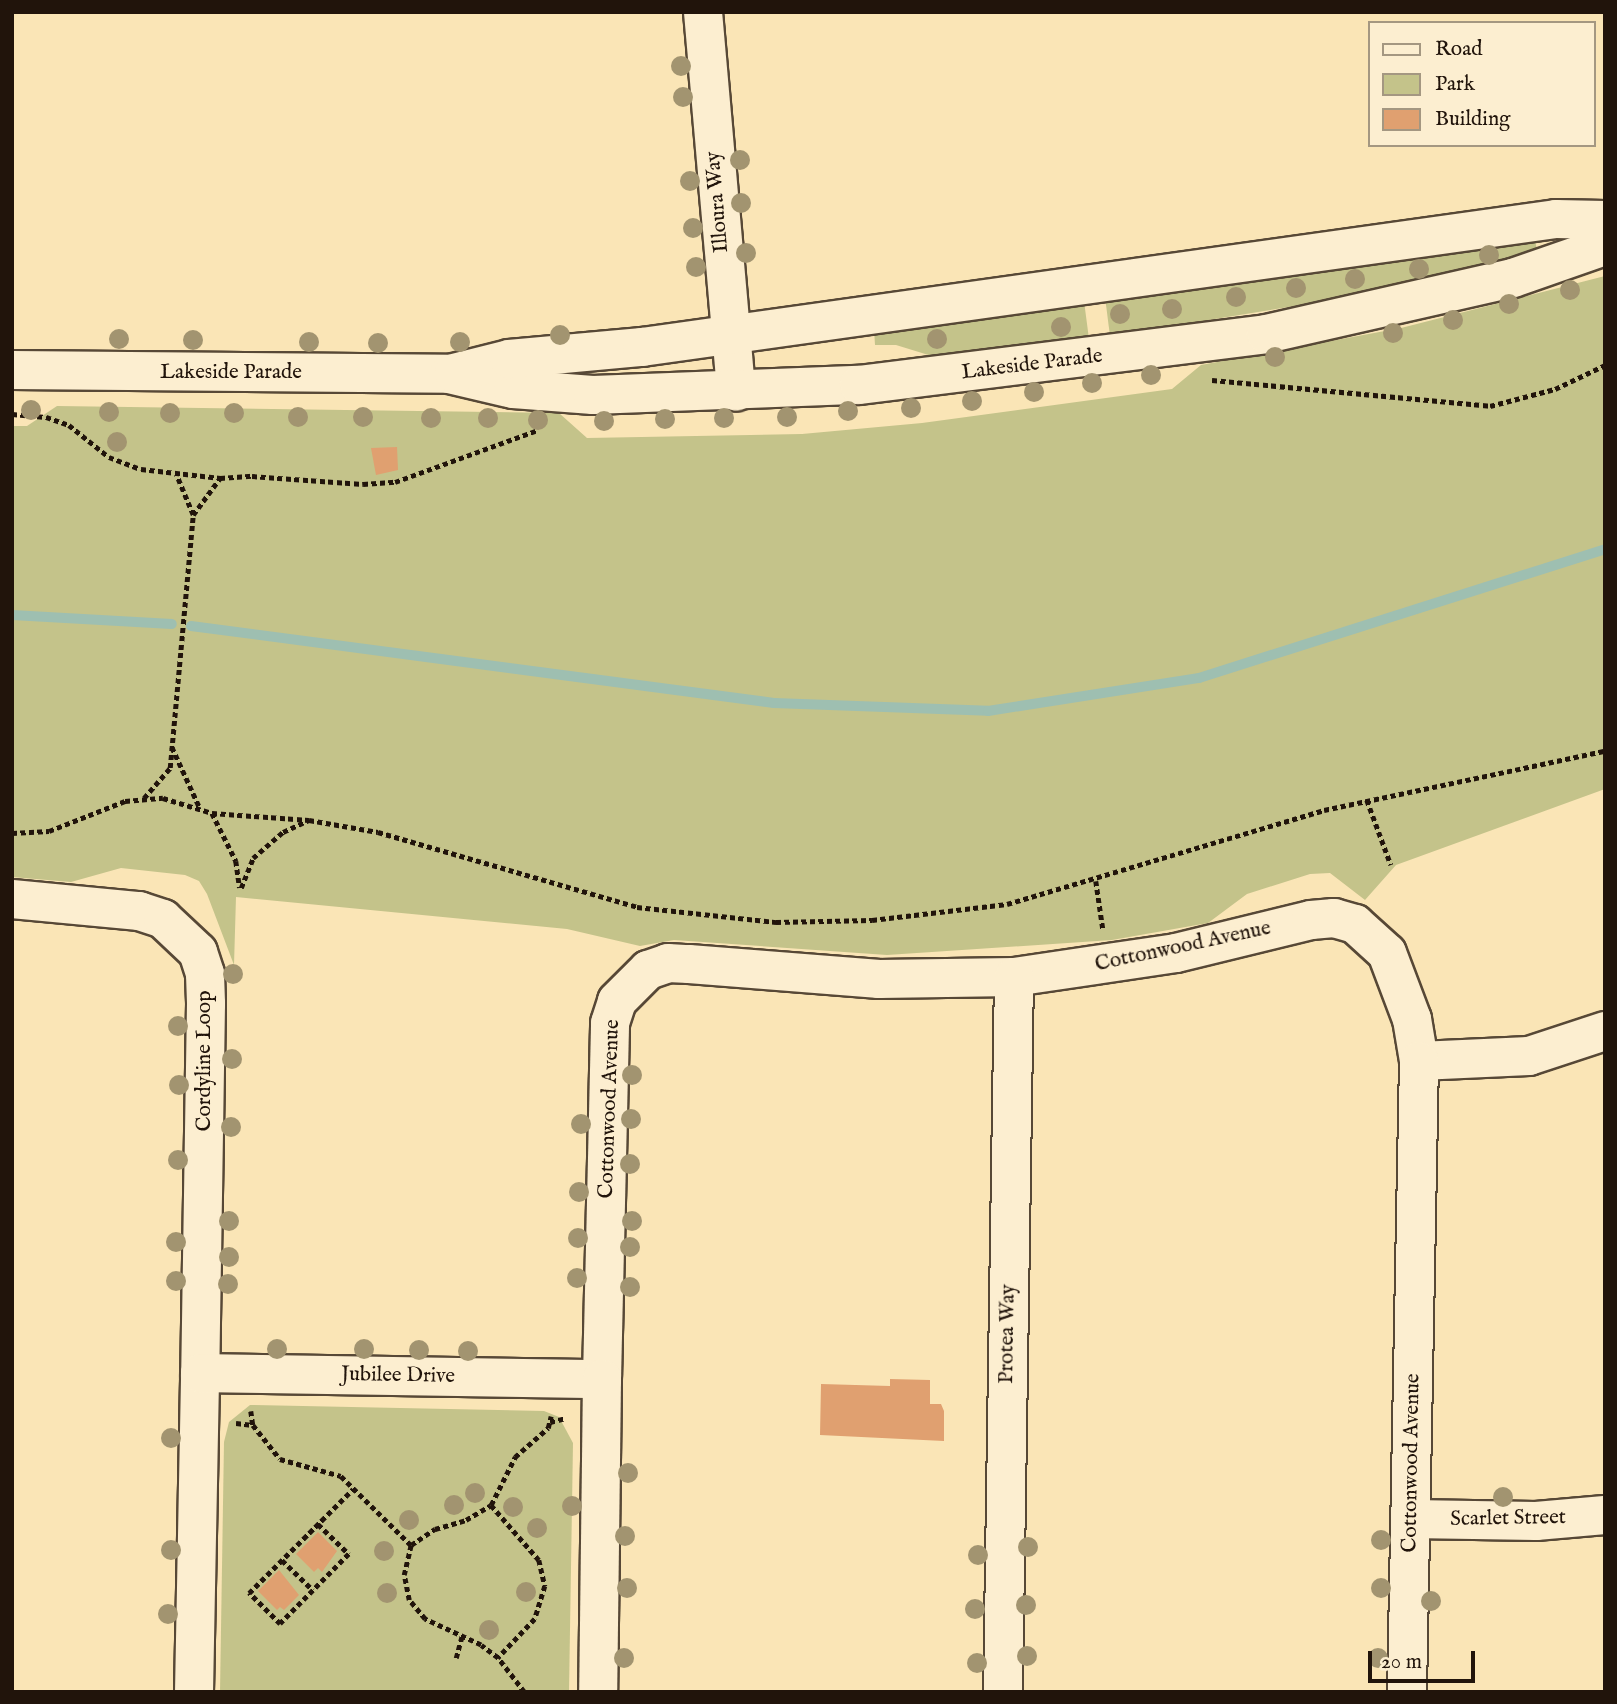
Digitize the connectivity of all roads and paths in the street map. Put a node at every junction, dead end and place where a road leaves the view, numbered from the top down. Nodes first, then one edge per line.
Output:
1 (703, 12) edge
2 (1605, 220) edge
3 (1605, 246) edge
4 (729, 333) junction
5 (12, 370) edge
6 (449, 374) junction
7 (736, 392) junction
8 (176, 474) dead end
9 (220, 478) dead end
10 (193, 515) junction
11 (172, 746) junction
12 (1605, 751) edge
13 (142, 799) junction
14 (1367, 800) junction
15 (199, 807) junction
16 (212, 813) junction
17 (309, 820) junction
18 (12, 834) edge
19 (1391, 865) dead end
20 (1096, 881) junction
21 (12, 899) edge
22 (1105, 941) dead end
23 (1014, 977) junction
24 (1605, 1031) edge
25 (1419, 1061) junction
26 (200, 1373) junction
27 (602, 1379) junction
28 (551, 1403) dead end
29 (250, 1405) dead end
30 (353, 1489) junction
31 (491, 1505) junction
32 (1605, 1515) edge
33 (1411, 1519) junction
34 (318, 1524) junction
35 (411, 1545) junction
36 (282, 1560) junction
37 (313, 1590) junction
38 (462, 1636) junction
39 (456, 1658) dead end
40 (498, 1658) junction
41 (194, 1692) edge
42 (524, 1692) edge
43 (598, 1692) edge
44 (1003, 1692) edge
45 (1407, 1692) edge

1 - 4 street, Illoura Way
2 - 4 street, Lakeside Parade
3 - 7 street, Lakeside Parade
4 - 6 street, Lakeside Parade
4 - 7 street, Illoura Way
5 - 6 street, Lakeside Parade
6 - 7 street, Lakeside Parade
8 - 10 path
9 - 10 path
10 - 11 path
11 - 13 path
11 - 15 path
12 - 14 path
13 - 15 path
13 - 18 path
14 - 19 path
14 - 20 path
15 - 16 path
16 - 17 path
16 - 17 path
17 - 20 path
20 - 22 path
21 - 26 street, Cordyline Loop
23 - 25 street, Cottonwood Avenue
23 - 27 street, Cottonwood Avenue
23 - 44 street, Protea Way
24 - 25 street
25 - 33 street, Cottonwood Avenue
26 - 27 street, Jubilee Drive
26 - 41 street
27 - 43 street
28 - 31 path
29 - 30 path
30 - 34 path
30 - 35 path
31 - 35 path
31 - 40 path
32 - 33 street, Scarlet Street
33 - 45 street, Cottonwood Avenue
34 - 36 path
34 - 37 path
35 - 38 path
36 - 37 path
36 - 37 path
38 - 39 path
38 - 40 path
40 - 42 path

